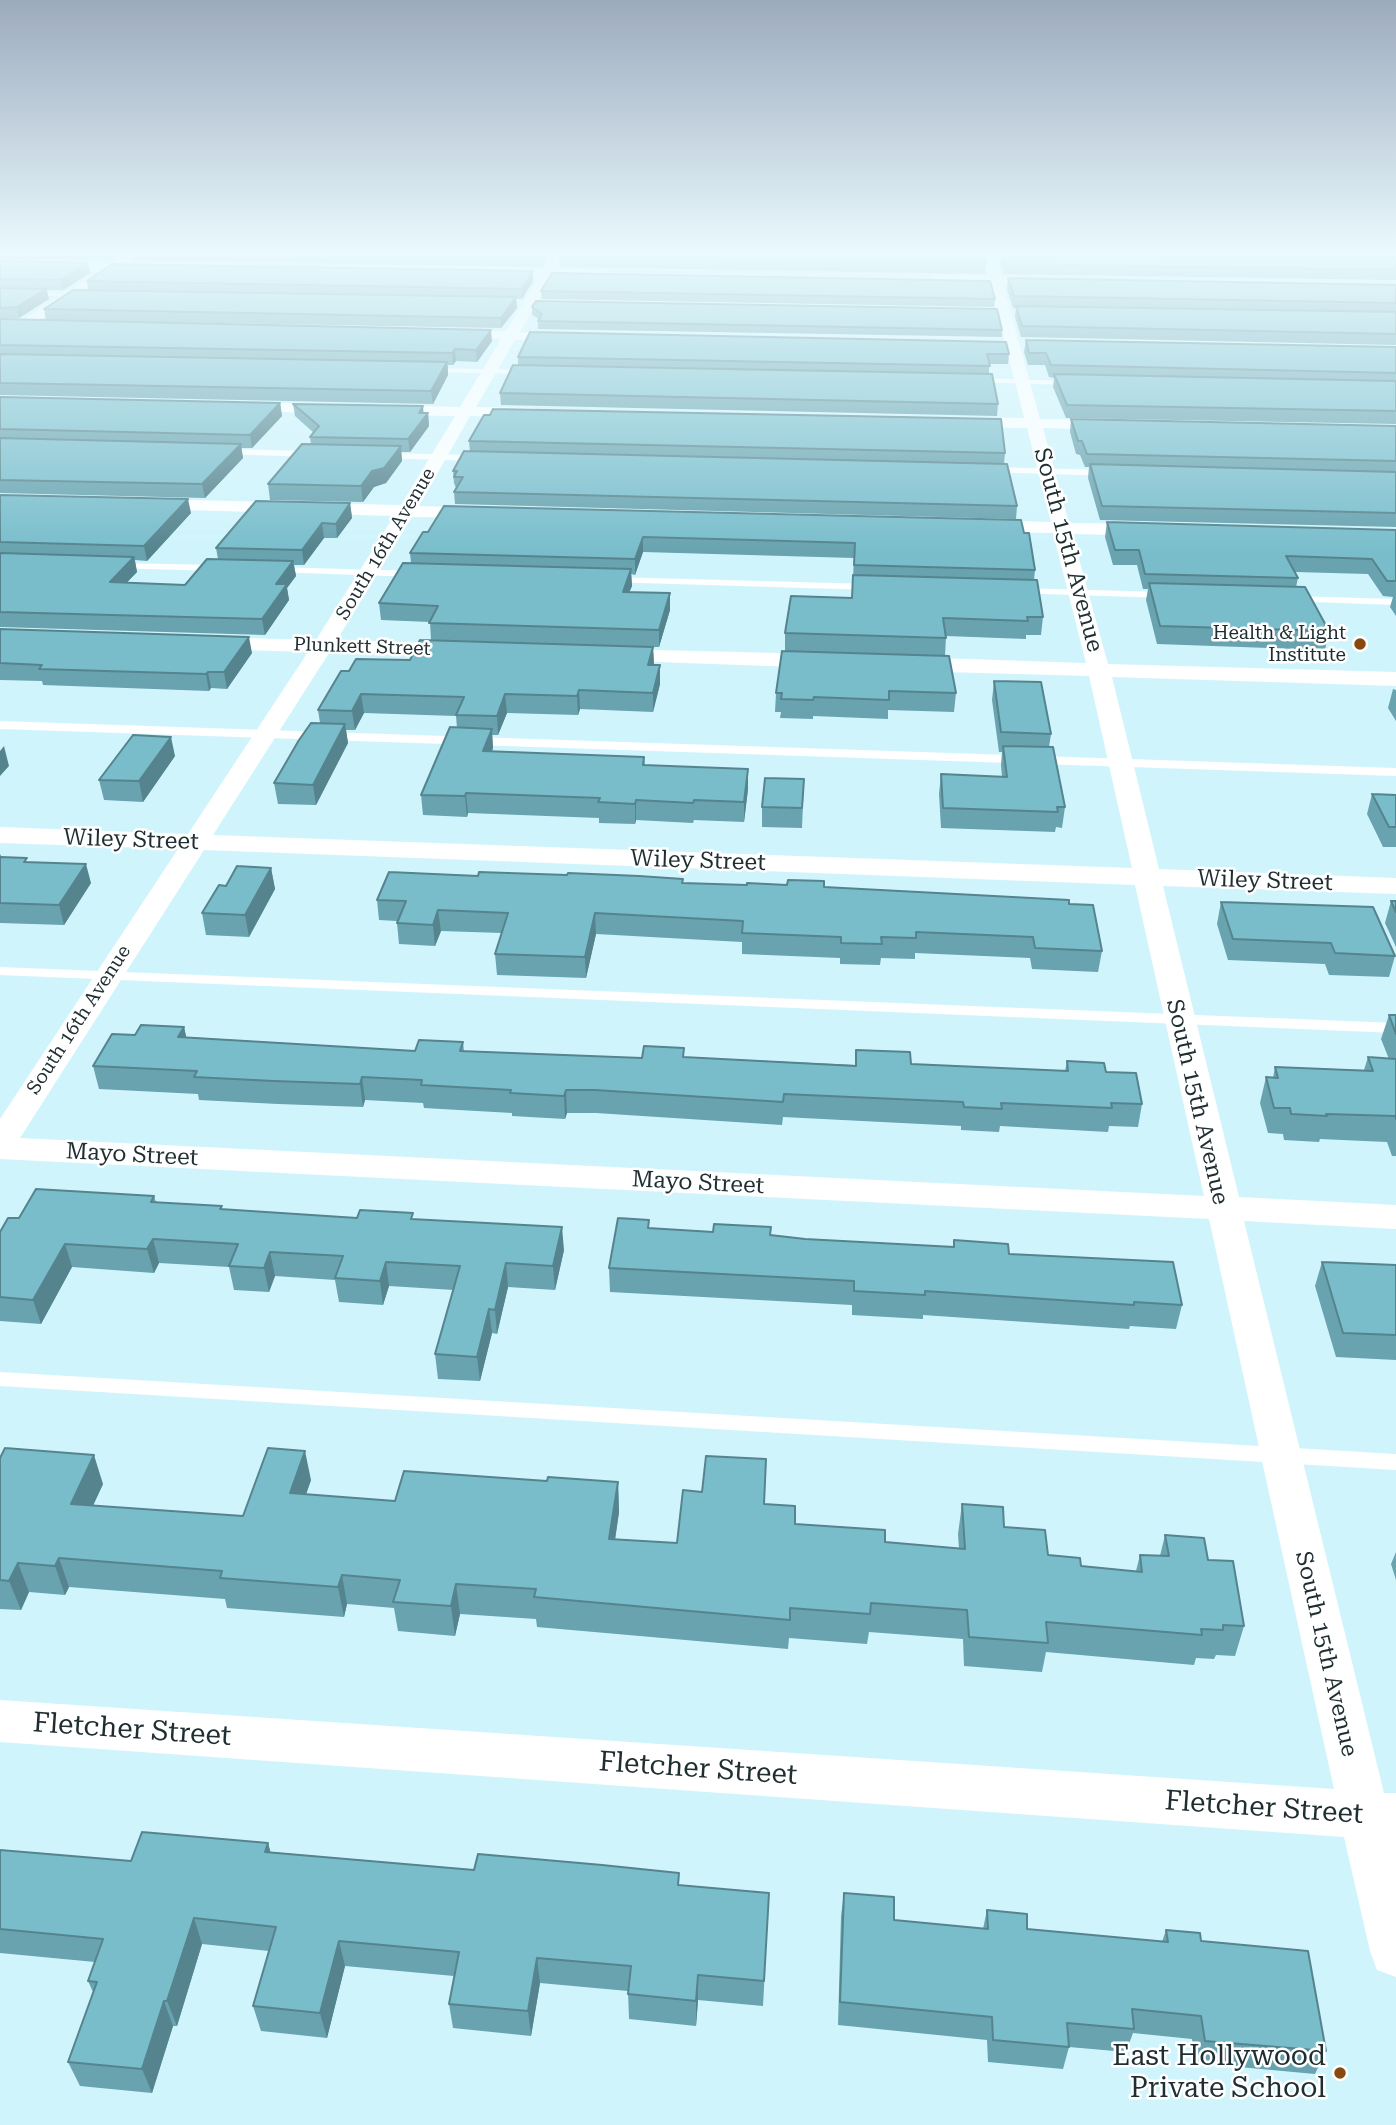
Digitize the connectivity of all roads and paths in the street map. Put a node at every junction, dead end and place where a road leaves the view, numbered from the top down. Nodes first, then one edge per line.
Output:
1 (499, 354) edge
2 (1015, 354) edge
3 (419, 370) edge
4 (489, 371) junction
5 (544, 372) edge
6 (968, 380) edge
7 (1023, 382) junction
8 (1079, 383) edge
9 (219, 407) edge
10 (466, 412) junction
11 (549, 413) edge
12 (937, 422) edge
13 (1035, 424) junction
14 (1136, 426) edge
15 (219, 452) edge
16 (329, 455) edge
17 (370, 456) edge
18 (438, 457) junction
19 (494, 459) edge
20 (978, 470) edge
21 (1047, 471) junction
22 (1117, 473) edge
23 (136, 504) edge
24 (407, 510) junction
25 (503, 513) edge
26 (958, 525) edge
27 (1062, 528) junction
28 (1173, 531) edge
29 (96, 565) edge
30 (232, 569) edge
31 (259, 570) edge
32 (369, 573) junction
33 (424, 574) edge
34 (605, 579) edge
35 (884, 587) edge
36 (1009, 591) edge
37 (1079, 593) junction
38 (1175, 596) edge
39 (1272, 598) edge
40 (1396, 602) edge
41 (189, 642) edge
42 (323, 646) junction
43 (476, 651) edge
44 (586, 654) edge
45 (849, 662) edge
46 (891, 664) edge
47 (1099, 670) junction
48 (1396, 679) edge
49 (0, 724) edge
50 (265, 734) junction
51 (1119, 763) junction
52 (1396, 772) edge
53 (0, 835) edge
54 (194, 842) junction
55 (1145, 877) junction
56 (1396, 886) edge
57 (0, 971) edge
58 (108, 975) junction
59 (1178, 1019) junction
60 (1396, 1028) edge
61 (0, 1146) edge
62 (1223, 1209) junction
63 (1396, 1217) edge
64 (0, 1380) edge
65 (1280, 1455) junction
66 (1396, 1462) edge
67 (0, 1721) edge
68 (1380, 1816) edge
69 (1396, 1951) edge

1 - 4 street, South 16th Avenue
2 - 7 street, South 15th Avenue
3 - 4 lane
4 - 5 lane
4 - 10 street, South 16th Avenue
6 - 7 lane
7 - 8 lane
7 - 13 street, South 15th Avenue
9 - 10 street
10 - 11 street
10 - 18 street, South 16th Avenue
12 - 13 street
13 - 14 street
13 - 21 street, South 15th Avenue
15 - 16 lane
17 - 18 lane
18 - 19 lane
18 - 24 street, South 16th Avenue
20 - 21 lane
21 - 22 lane
21 - 27 street, South 15th Avenue
23 - 24 street
24 - 25 street
24 - 32 street, South 16th Avenue
26 - 27 street
27 - 28 street
27 - 37 street, South 15th Avenue
29 - 30 lane
31 - 32 lane
32 - 33 lane
32 - 42 street, South 16th Avenue
34 - 35 lane
36 - 37 lane
37 - 38 lane
37 - 47 street, South 15th Avenue
39 - 40 lane
41 - 42 street, Plunkett Street
42 - 43 street, Plunkett Street
42 - 50 street, South 16th Avenue
44 - 45 street
46 - 47 street
47 - 48 street
47 - 51 street, South 15th Avenue
49 - 50 lane
50 - 51 lane
50 - 54 street, South 16th Avenue
51 - 52 lane
51 - 55 street, South 15th Avenue
53 - 54 street, Wiley Street
54 - 55 street, Wiley Street
54 - 58 street, South 16th Avenue
55 - 56 street, Wiley Street
55 - 59 street, South 15th Avenue
57 - 58 lane
58 - 59 lane
58 - 61 street, South 16th Avenue
59 - 60 lane
59 - 62 street, South 15th Avenue
61 - 62 street, Mayo Street
62 - 63 street, Mayo Street
62 - 65 street, South 15th Avenue
64 - 65 lane
65 - 66 lane
65 - 68 street, South 15th Avenue
67 - 68 street, Fletcher Street
68 - 69 street, South 15th Avenue

